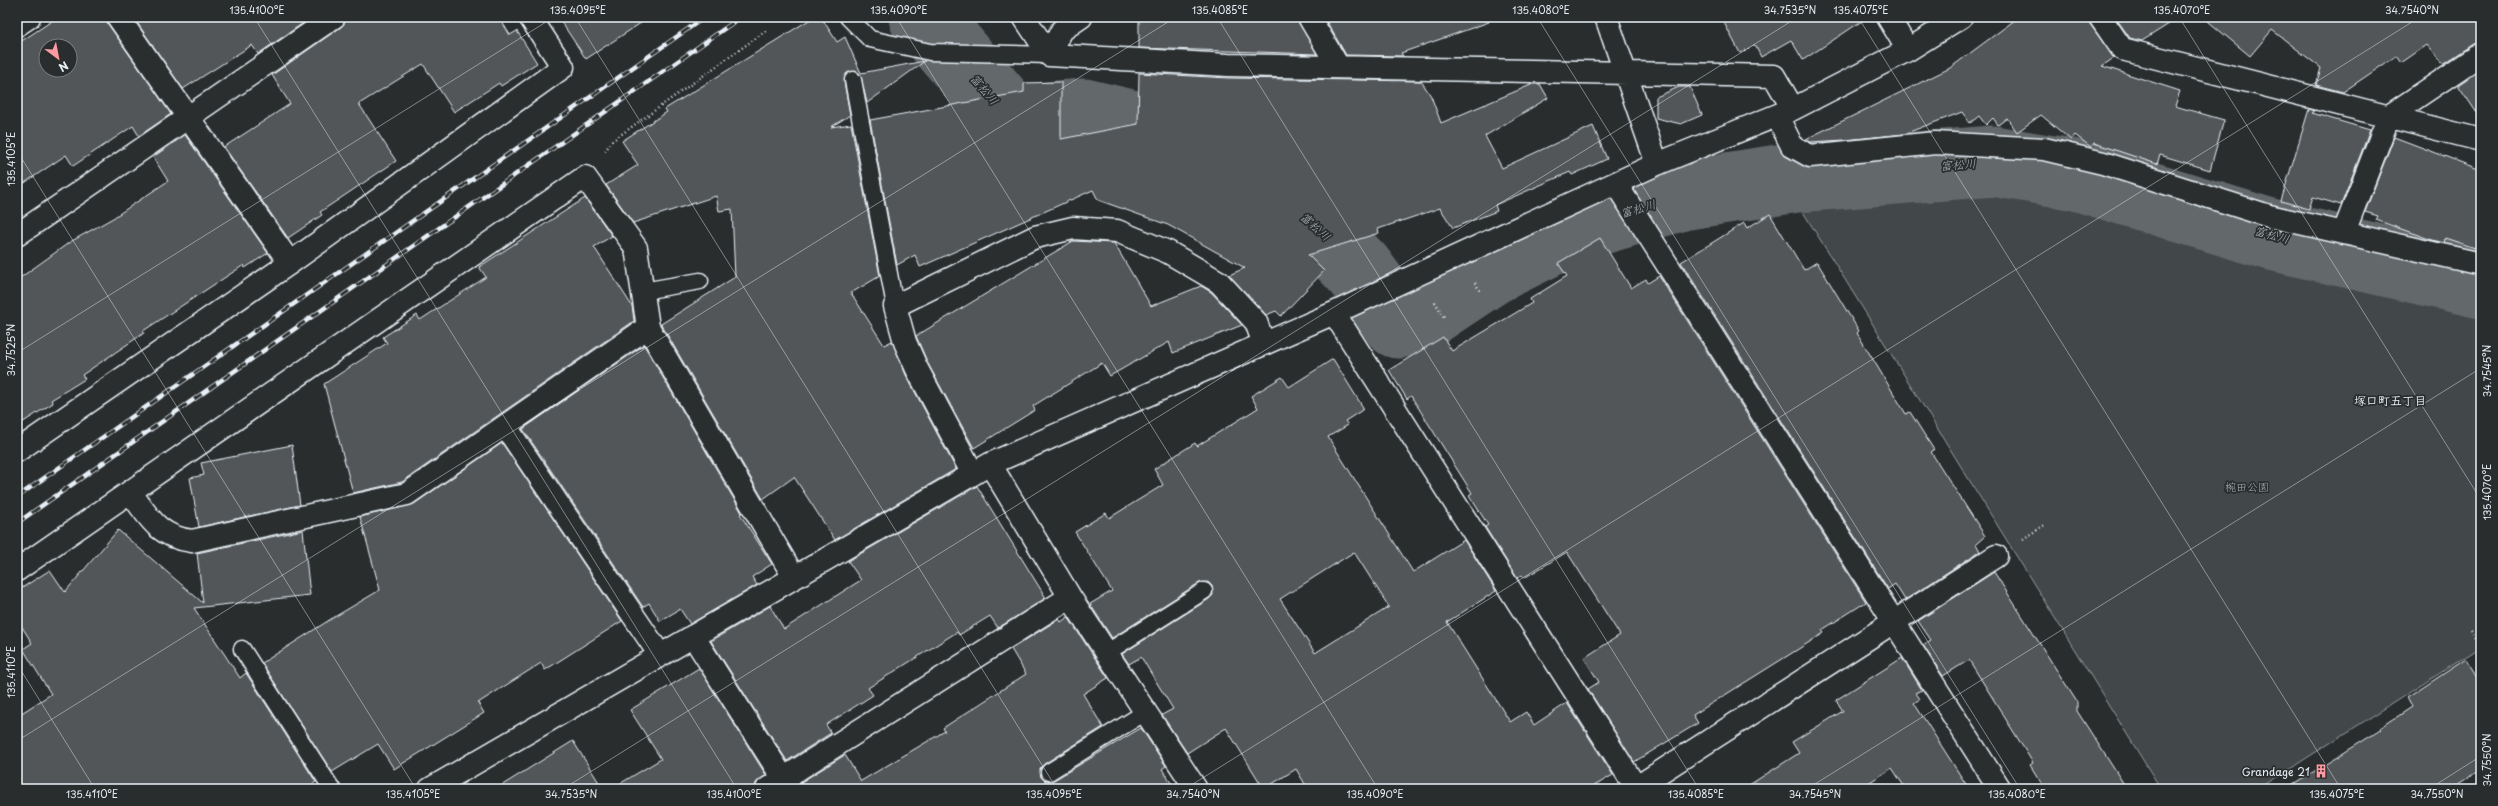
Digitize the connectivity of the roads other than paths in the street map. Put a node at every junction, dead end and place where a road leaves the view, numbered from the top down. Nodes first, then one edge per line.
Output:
1 (29, 17) edge
2 (118, 17) edge
3 (334, 17) edge
4 (848, 17) edge
5 (1024, 17) edge
6 (1081, 17) edge
7 (1309, 17) edge
8 (1606, 17) edge
9 (1888, 17) edge
10 (1960, 17) edge
11 (2100, 17) edge
12 (537, 19) edge
13 (17, 25) edge
14 (1908, 50) junction
15 (2481, 54) edge
16 (1049, 55) junction
17 (1338, 66) junction
18 (1624, 72) junction
19 (854, 80) dead end
20 (1785, 112) junction
21 (2388, 116) junction
22 (188, 118) junction
23 (2481, 140) edge
24 (1657, 164) junction
25 (1621, 191) junction
26 (2344, 232) junction
27 (17, 235) edge
28 (290, 262) junction
29 (2481, 264) edge
30 (700, 281) dead end
31 (643, 292) junction
32 (896, 306) junction
33 (1334, 313) junction
34 (648, 327) junction
35 (1264, 344) junction
36 (506, 427) junction
37 (17, 451) edge
38 (981, 469) junction
39 (131, 493) junction
40 (1996, 556) dead end
41 (17, 570) edge
42 (794, 578) junction
43 (1204, 591) dead end
44 (1070, 597) junction
45 (1894, 622) junction
46 (693, 636) junction
47 (242, 649) dead end
48 (1106, 653) junction
49 (660, 656) junction
50 (1144, 713) junction
51 (1049, 772) dead end
52 (780, 786) edge
53 (1636, 788) edge
54 (332, 789) edge
55 (430, 789) edge
56 (1196, 789) edge
57 (2000, 789) edge

1 - 13 street
2 - 22 street
3 - 22 street
4 - 16 lane
5 - 16 street
6 - 16 street
7 - 17 street
8 - 18 street
9 - 14 street
10 - 14 street
11 - 21 street
12 - 28 street
14 - 20 street
15 - 21 street
16 - 17 street
17 - 18 street
18 - 20 street
18 - 24 street
19 - 32 lane
20 - 24 street
20 - 26 street
21 - 23 street
21 - 26 street
22 - 27 street
22 - 28 street
24 - 25 street
25 - 33 street
25 - 45 street
26 - 29 street
28 - 37 street
30 - 31 lane
31 - 34 street
31 - 39 street
32 - 35 street
32 - 38 street
33 - 35 street
33 - 53 street
34 - 36 street
34 - 42 street
35 - 38 street
36 - 39 street
36 - 49 street
38 - 42 street
38 - 44 street
39 - 41 street
40 - 45 street
42 - 46 street
43 - 48 lane
44 - 48 street
44 - 52 street
45 - 53 street
45 - 57 street
46 - 49 street
46 - 52 street
47 - 54 lane
48 - 50 street
49 - 55 street
50 - 51 lane
50 - 56 street

